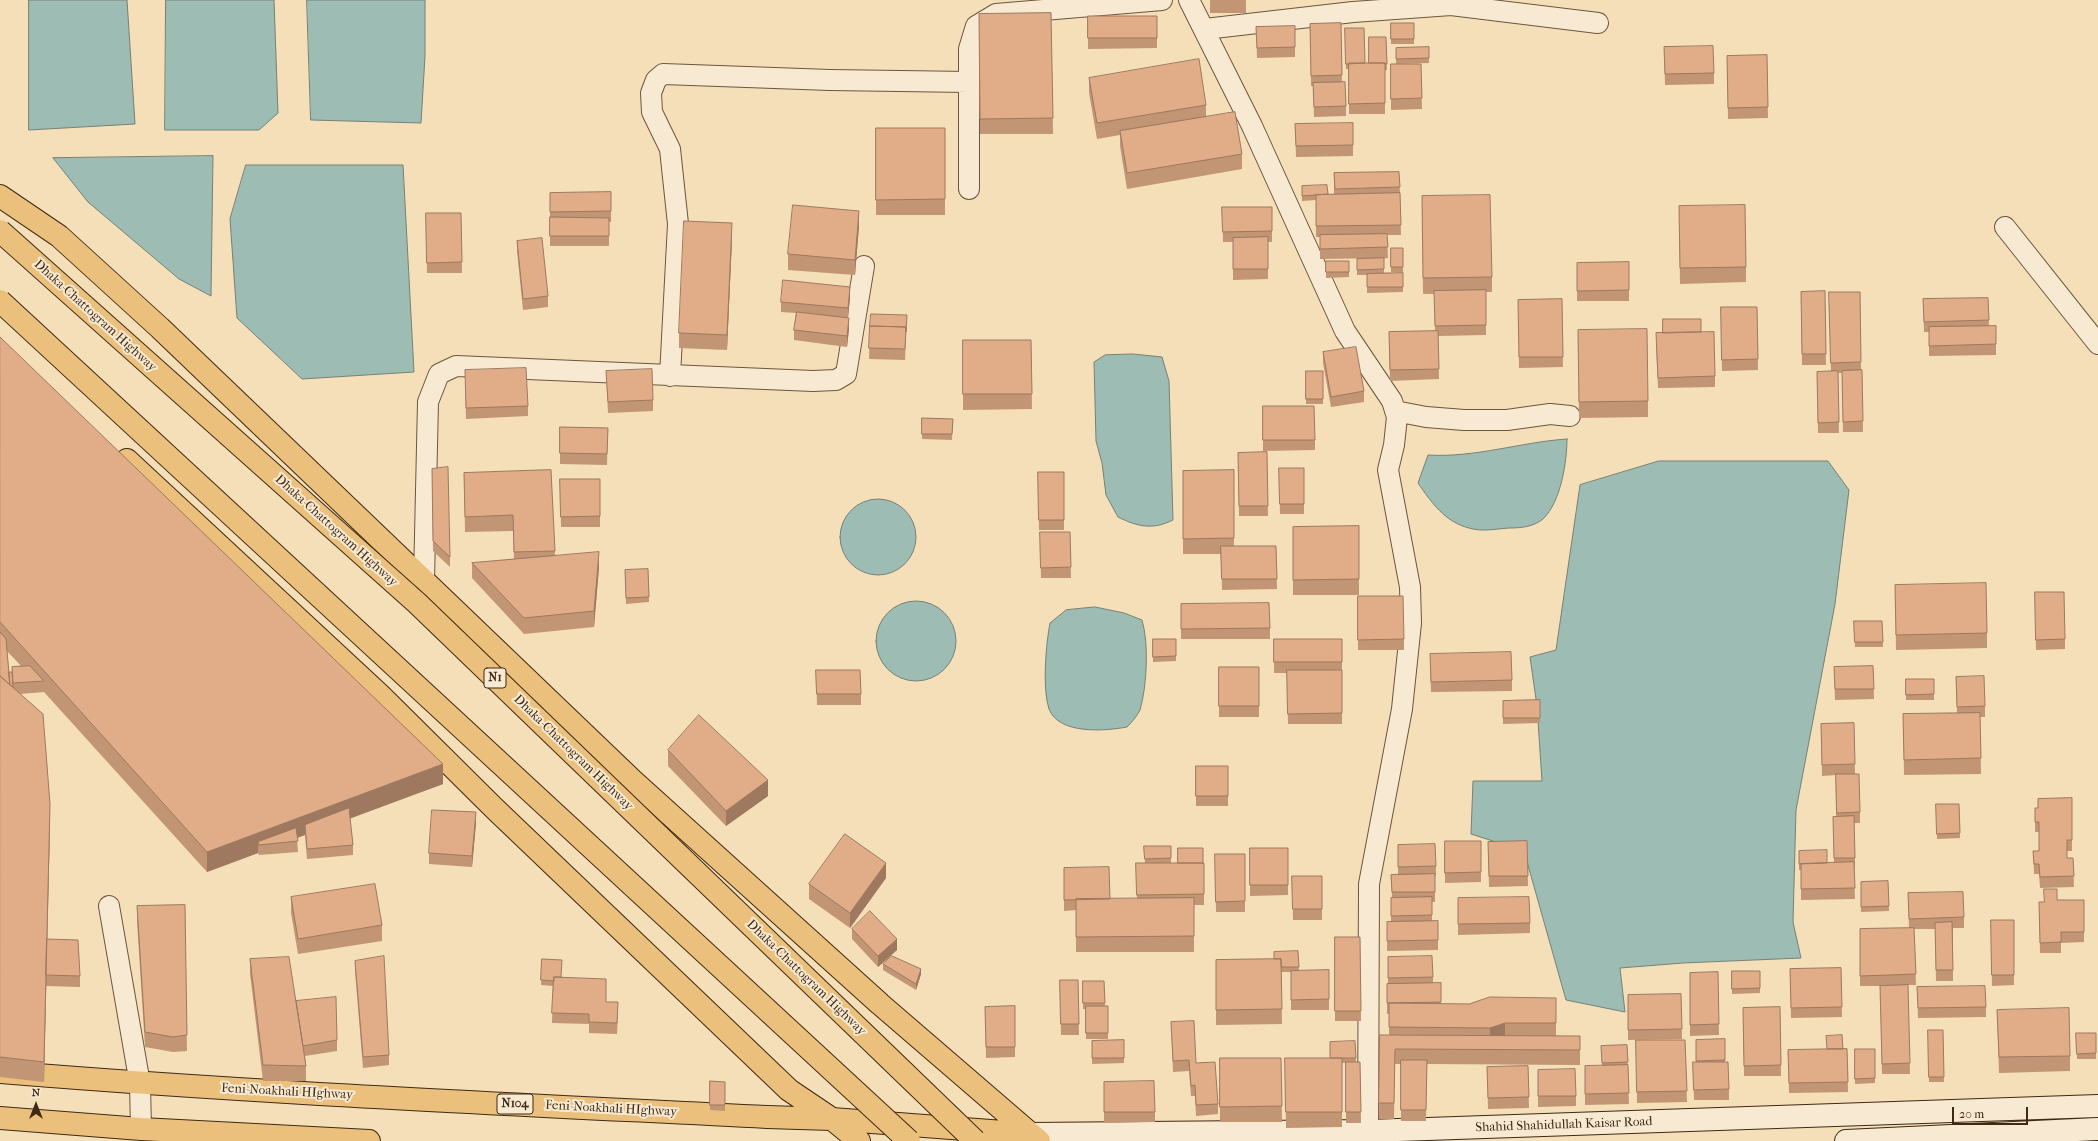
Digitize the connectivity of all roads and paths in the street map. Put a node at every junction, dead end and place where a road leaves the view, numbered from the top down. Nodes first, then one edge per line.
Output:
1 (1162, 0) edge
2 (1189, 0) edge
3 (1598, 23) dead end
4 (1205, 29) junction
5 (969, 82) junction
6 (969, 189) dead end
7 (0, 196) edge
8 (2004, 227) dead end
9 (0, 231) edge
10 (864, 266) dead end
11 (0, 302) edge
12 (2098, 344) edge
13 (670, 376) junction
14 (1395, 411) junction
15 (1570, 416) dead end
16 (115, 449) edge
17 (424, 580) junction
18 (109, 906) dead end
19 (0, 1072) edge
20 (140, 1084) junction
21 (2098, 1106) edge
22 (0, 1118) edge
23 (832, 1119) junction
24 (141, 1129) junction
25 (2098, 1129) edge
26 (1368, 1136) edge
27 (1034, 1137) edge
28 (242, 1138) edge
29 (368, 1141) edge
30 (859, 1141) edge
31 (909, 1141) edge
32 (975, 1141) edge
33 (1846, 1141) edge

1 - 5 street
2 - 4 street
3 - 4 street
4 - 14 street
5 - 6 street
5 - 13 street
7 - 17 highway
8 - 12 street
9 - 32 highway, Dhaka-Chattogram Highway / N1, bridge
10 - 13 street
11 - 31 highway, bridge
13 - 17 street
14 - 15 street
14 - 26 street
16 - 23 highway
17 - 27 highway
18 - 20 street
19 - 20 highway, Feni-Noakhali HIghway / N104
20 - 23 highway, Feni-Noakhali HIghway / N104
20 - 24 street
21 - 26 main road, Shahid Shahidullah Kaisar Road / N104
22 - 24 highway
23 - 27 highway, Feni-Noakhali HIghway / N104
23 - 30 highway
24 - 28 highway
25 - 33 main road
26 - 27 main road, Shahid Shahidullah Kaisar Road / N104
28 - 29 highway

